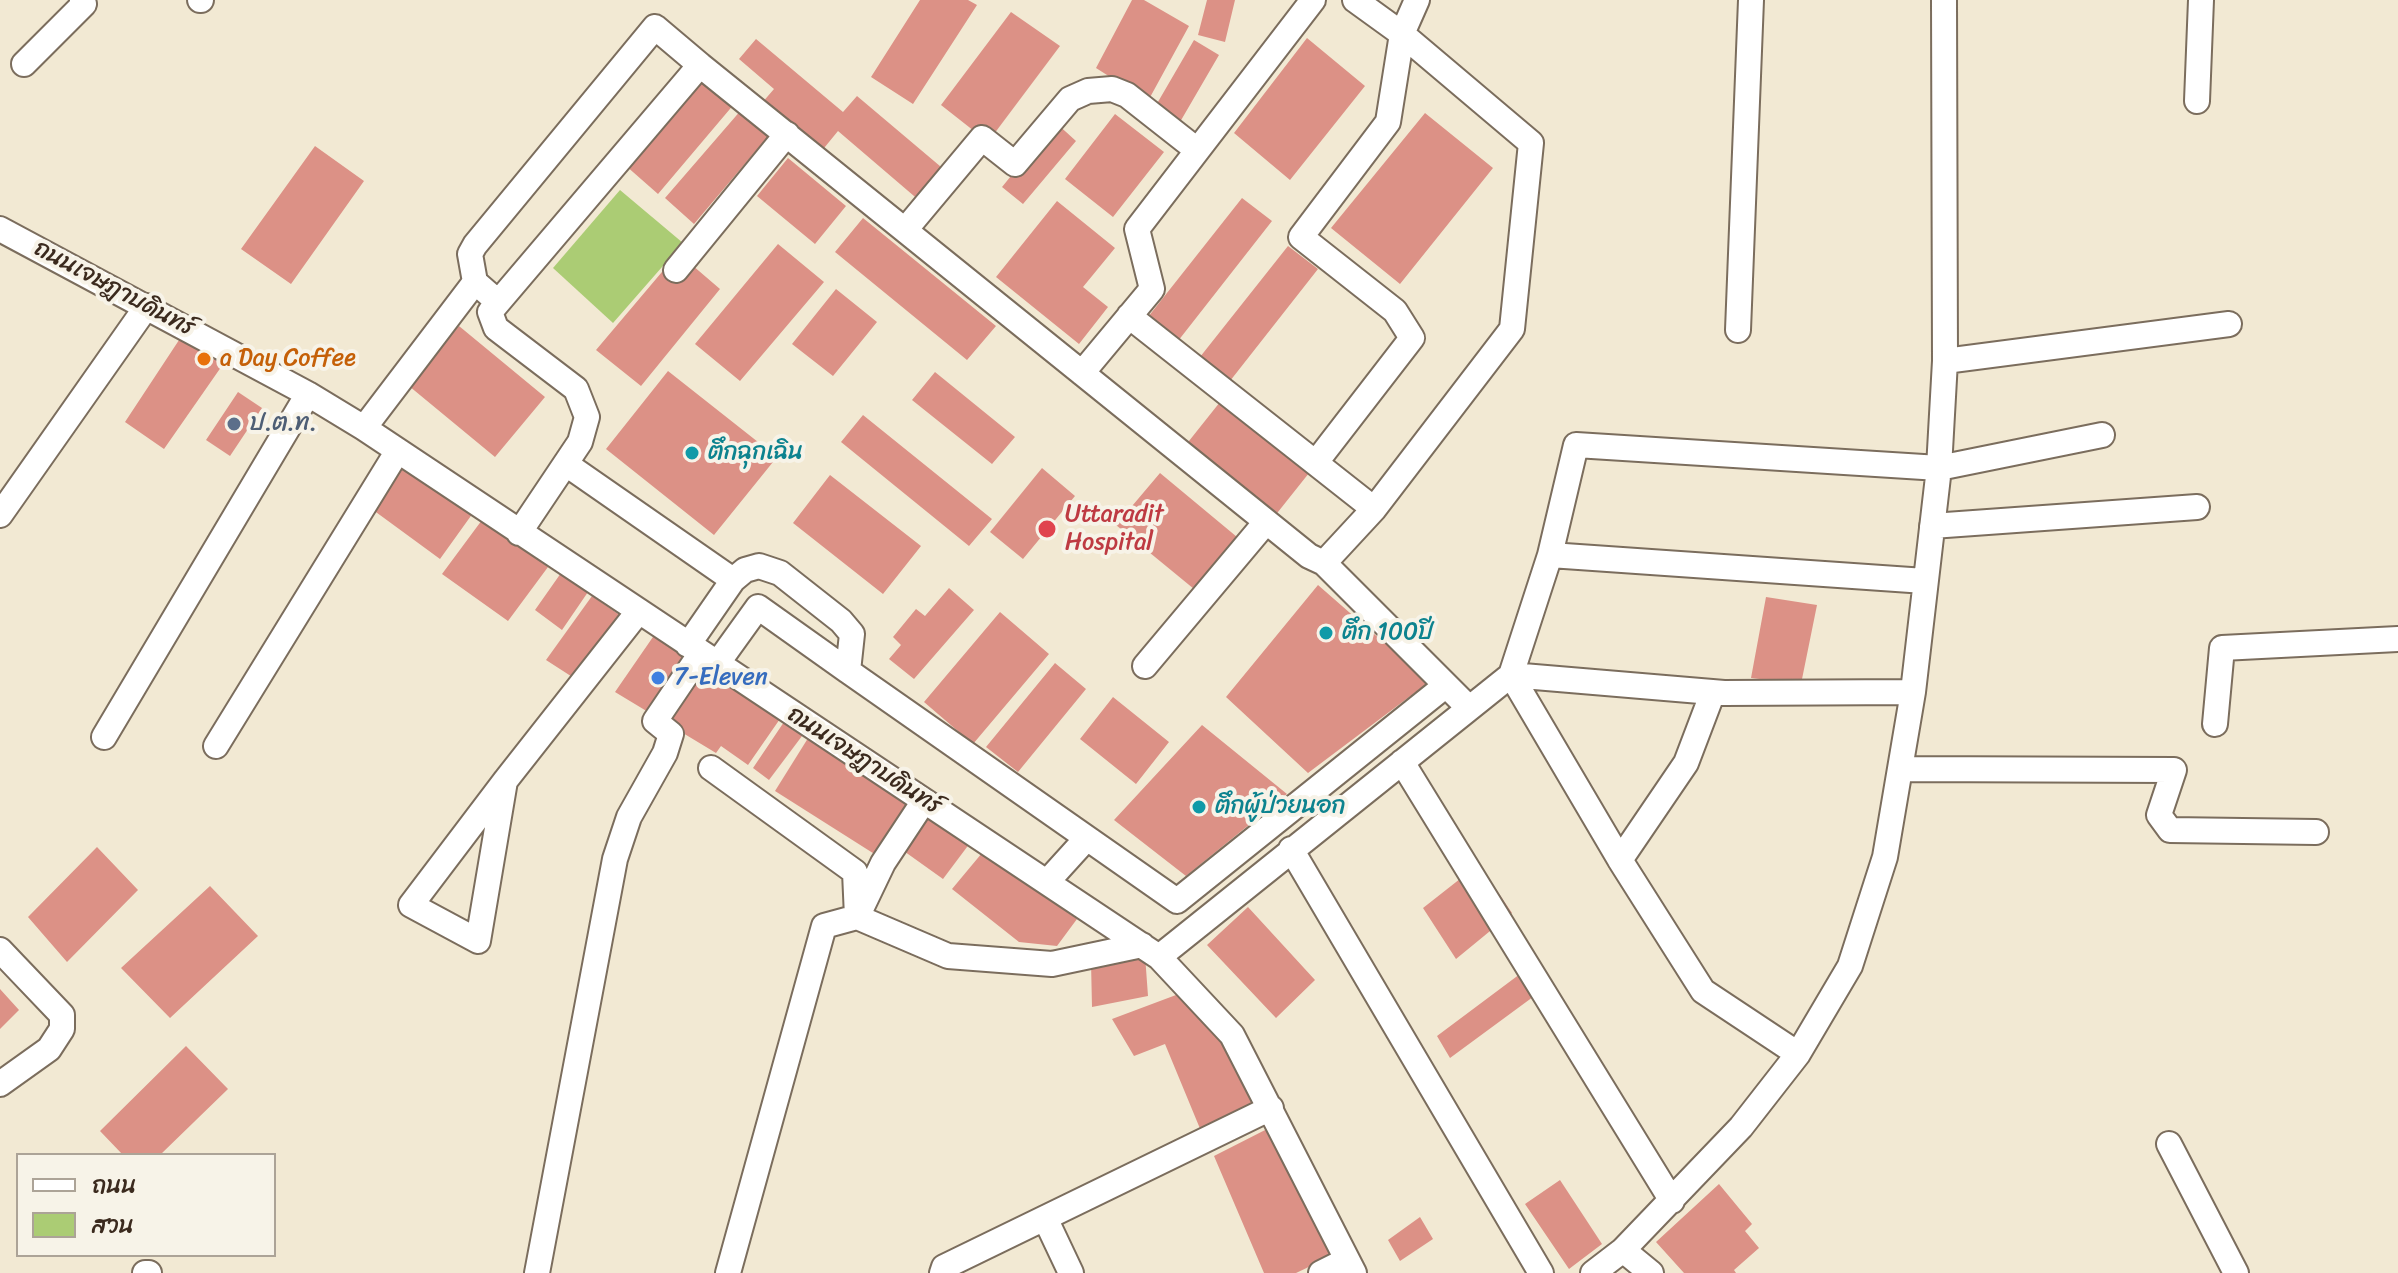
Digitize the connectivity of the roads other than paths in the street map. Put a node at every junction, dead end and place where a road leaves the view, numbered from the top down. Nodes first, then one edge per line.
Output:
1 (82, 0) edge
2 (1313, 0) edge
3 (1355, 0) edge
4 (1417, 0) edge
5 (1751, 0) edge
6 (1944, 0) edge
7 (2201, 0) edge
8 (1402, 34) junction
9 (24, 64) dead end
10 (700, 65) junction
11 (2197, 101) dead end
12 (787, 134) junction
13 (1197, 150) junction
14 (0, 229) edge
15 (905, 230) junction
16 (676, 270) dead end
17 (475, 282) junction
18 (498, 302) junction
19 (147, 306) junction
20 (1129, 316) junction
21 (2229, 324) dead end
22 (1738, 330) dead end
23 (1945, 361) junction
24 (1082, 373) junction
25 (308, 394) junction
26 (364, 428) junction
27 (2102, 435) dead end
28 (397, 452) junction
29 (1317, 461) junction
30 (566, 464) junction
31 (1939, 468) junction
32 (2197, 507) dead end
33 (1374, 509) junction
34 (0, 515) edge
35 (1266, 522) junction
36 (1932, 526) junction
37 (519, 533) junction
38 (1550, 555) junction
39 (1324, 563) junction
40 (733, 580) junction
41 (1925, 581) junction
42 (717, 604) junction
43 (638, 612) junction
44 (745, 624) junction
45 (2398, 639) edge
46 (702, 654) junction
47 (1145, 666) dead end
48 (848, 671) junction
49 (1511, 675) junction
50 (1445, 686) junction
51 (1713, 692) junction
52 (1913, 692) junction
53 (1469, 708) junction
54 (2215, 724) dead end
55 (104, 737) dead end
56 (216, 746) dead end
57 (1402, 762) junction
58 (711, 768) dead end
59 (1902, 769) junction
60 (505, 781) junction
61 (924, 801) junction
62 (2316, 832) dead end
63 (1086, 839) junction
64 (1291, 849) junction
65 (1620, 860) junction
66 (1047, 882) junction
67 (1192, 891) junction
68 (1213, 912) junction
69 (857, 917) junction
70 (0, 950) edge
71 (1151, 951) junction
72 (1798, 1054) junction
73 (0, 1084) edge
74 (1271, 1108) junction
75 (2169, 1144) dead end
76 (1672, 1201) junction
77 (1045, 1218) junction
78 (1623, 1250) junction
79 (1350, 1266) edge
80 (537, 1273) edge
81 (728, 1273) edge
82 (942, 1273) edge
83 (1071, 1273) edge
84 (1321, 1273) edge
85 (1541, 1273) edge
86 (1593, 1273) edge
87 (1651, 1273) edge
88 (2236, 1273) edge

1 - 9 street
2 - 13 street
3 - 8 street
4 - 8 street
5 - 22 street
6 - 23 street
7 - 11 street
8 - 29 street
8 - 33 street
10 - 12 street
10 - 17 street
10 - 18 street
12 - 15 street
12 - 16 street
13 - 15 street
13 - 20 street
14 - 19 street, ถนนเจษฎาบดินทร์
15 - 24 street
17 - 18 street
17 - 26 street
18 - 30 street
19 - 25 street, ถนนเจษฎาบดินทร์
19 - 34 street
20 - 24 street
20 - 29 street
21 - 23 street
23 - 31 street
24 - 35 street
25 - 26 street, ถนนเจษฎาบดินทร์
25 - 55 street
26 - 28 street, ถนนเจษฎาบดินทร์
27 - 31 street
28 - 37 street, ถนนเจษฎาบดินทร์
28 - 56 street
29 - 33 street
30 - 37 street
30 - 40 street
31 - 36 street
31 - 38 street
32 - 36 street
33 - 39 street
35 - 39 street
35 - 47 street
36 - 41 street
37 - 43 street, ถนนเจษฎาบดินทร์
38 - 41 street
38 - 49 street
39 - 50 street
40 - 42 street
40 - 48 street
41 - 52 street
42 - 44 street
42 - 46 street
43 - 46 street, ถนนเจษฎาบดินทร์
43 - 60 street
44 - 46 street
44 - 48 street
45 - 54 street
46 - 61 street, ถนนเจษฎาบดินทร์
46 - 80 street
48 - 63 street
49 - 51 street
49 - 53 street
49 - 65 street
50 - 53 street
50 - 67 street
51 - 52 street
51 - 65 street
52 - 59 street
53 - 57 street
57 - 64 street
57 - 76 street
58 - 69 street
59 - 62 street
59 - 72 street
60 - 60 street
61 - 66 street, ถนนเจษฎาบดินทร์
61 - 69 street
63 - 66 street
63 - 67 street
64 - 68 street
64 - 85 street
65 - 72 street
66 - 71 street, ถนนเจษฎาบดินทร์
67 - 68 street
68 - 71 street
69 - 71 street
69 - 81 street
70 - 73 street
71 - 74 street, ถนนเจษฎาบดินทร์
72 - 76 street
74 - 77 street
74 - 79 street, ถนนเจษฎาบดินทร์
75 - 88 street
76 - 78 street
77 - 82 street
77 - 83 street
78 - 86 street
78 - 87 street
79 - 84 street

